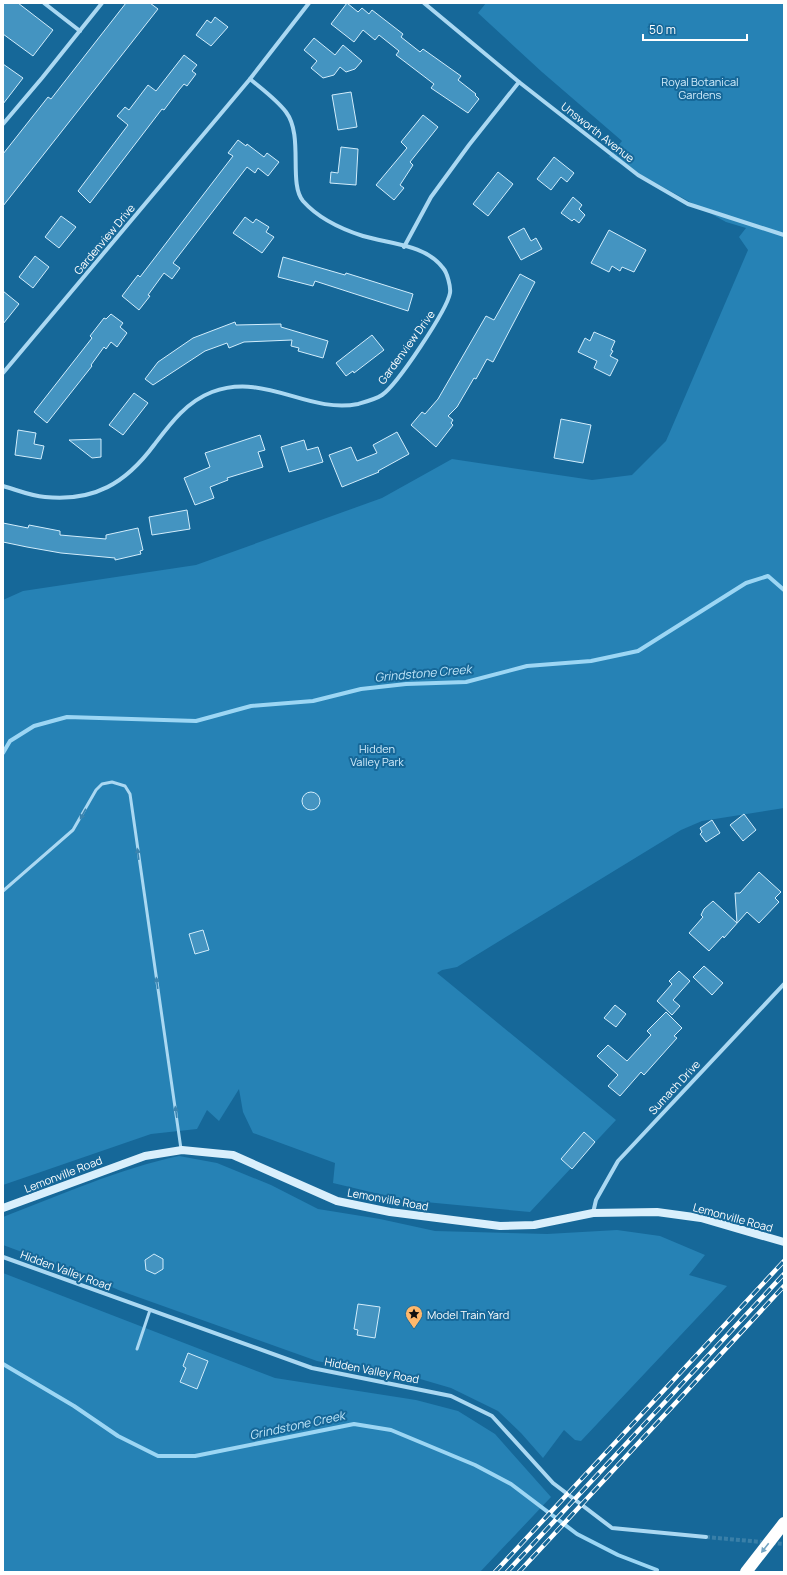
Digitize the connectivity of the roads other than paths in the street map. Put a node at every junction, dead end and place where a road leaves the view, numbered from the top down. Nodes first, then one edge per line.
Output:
1 (44, 3) edge
2 (102, 3) edge
3 (308, 3) edge
4 (424, 3) edge
5 (80, 31) junction
6 (250, 79) junction
7 (520, 82) junction
8 (3, 124) edge
9 (784, 235) edge
10 (404, 247) junction
11 (3, 373) edge
12 (3, 486) edge
13 (3, 891) edge
14 (784, 984) edge
15 (182, 1150) junction
16 (3, 1208) edge
17 (593, 1213) junction
18 (784, 1242) edge
19 (3, 1257) edge
20 (150, 1310) junction
21 (137, 1349) dead end
22 (784, 1523) edge
23 (706, 1537) tunnel mouth
24 (746, 1572) edge

1 - 5 street
2 - 5 street
3 - 6 street, Gardenview Drive
4 - 7 street, Unsworth Avenue
5 - 8 street
6 - 10 street, Gardenview Drive
6 - 11 street, Gardenview Drive
7 - 9 street, Unsworth Avenue
7 - 10 street
10 - 12 street, Gardenview Drive
15 -> 13 lane
14 - 17 street, Sumach Drive
15 - 16 street, Lemonville Road
15 - 17 street, Lemonville Road
17 - 18 street, Lemonville Road
19 - 20 street, Hidden Valley Road
20 - 21 lane
20 - 23 street, Hidden Valley Road
22 -> 24 highway

